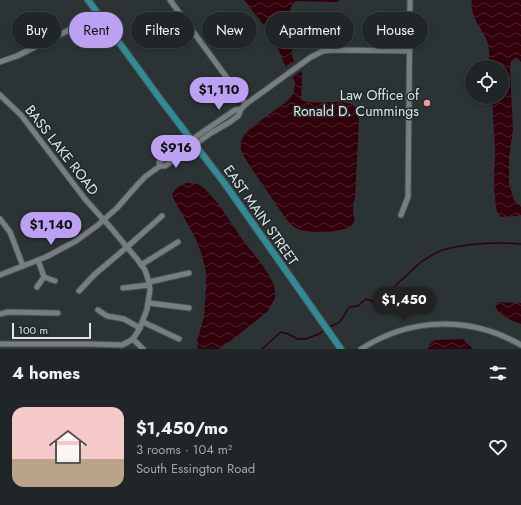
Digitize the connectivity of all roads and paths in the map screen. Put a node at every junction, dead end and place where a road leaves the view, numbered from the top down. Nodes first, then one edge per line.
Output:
1 (88, 0) edge
2 (170, 0) edge
3 (410, 0) edge
4 (97, 12) edge
5 (69, 30) edge
6 (123, 48) edge
7 (410, 51) junction
8 (0, 62) edge
9 (0, 95) edge
10 (246, 104) junction
11 (241, 109) junction
12 (191, 140) junction
13 (195, 145) junction
14 (160, 166) junction
15 (401, 215) dead end
16 (162, 216) dead end
17 (0, 218) edge
18 (104, 220) junction
19 (178, 242) dead end
20 (127, 247) junction
21 (38, 260) junction
22 (141, 265) junction
23 (23, 266) junction
24 (188, 273) dead end
25 (0, 274) edge
26 (44, 277) junction
27 (55, 281) dead end
28 (149, 283) junction
29 (37, 287) dead end
30 (123, 288) dead end
31 (79, 291) dead end
32 (149, 303) junction
33 (189, 308) dead end
34 (98, 310) dead end
35 (58, 313) dead end
36 (0, 314) edge
37 (143, 322) junction
38 (140, 328) junction
39 (133, 339) junction
40 (179, 339) dead end
41 (521, 345) edge
42 (3, 346) edge
43 (32, 347) edge
44 (61, 347) edge
45 (88, 347) edge
46 (117, 347) edge
47 (144, 349) edge
48 (341, 349) edge
49 (361, 349) edge

1 - 4 main road, EAST MAIN STREET
2 - 10 street
3 - 7 street
5 - 8 street
6 - 12 main road, EAST MAIN STREET
7 - 10 street
7 - 15 street
9 - 18 street, BASS LAKE ROAD
10 - 11 street
11 - 12 street
11 - 13 street
12 - 13 main road, EAST MAIN STREET
12 - 14 street
13 - 14 street
13 - 48 main road, EAST MAIN STREET
14 - 18 street
16 - 20 street
17 - 23 street
18 - 20 street, BASS LAKE ROAD
18 - 21 street
19 - 22 street
20 - 22 street, BASS LAKE ROAD
20 - 31 street
21 - 23 street
21 - 26 street
22 - 28 street, BASS LAKE ROAD
23 - 25 street
24 - 28 street
26 - 27 street
26 - 29 street
28 - 30 street
28 - 32 street
32 - 33 street
32 - 37 street
34 - 38 street
35 - 36 street
37 - 38 street
37 - 40 street
38 - 39 street
39 - 46 street
39 - 47 street
41 - 49 street
42 - 43 street
43 - 44 street
44 - 45 street
45 - 46 street

